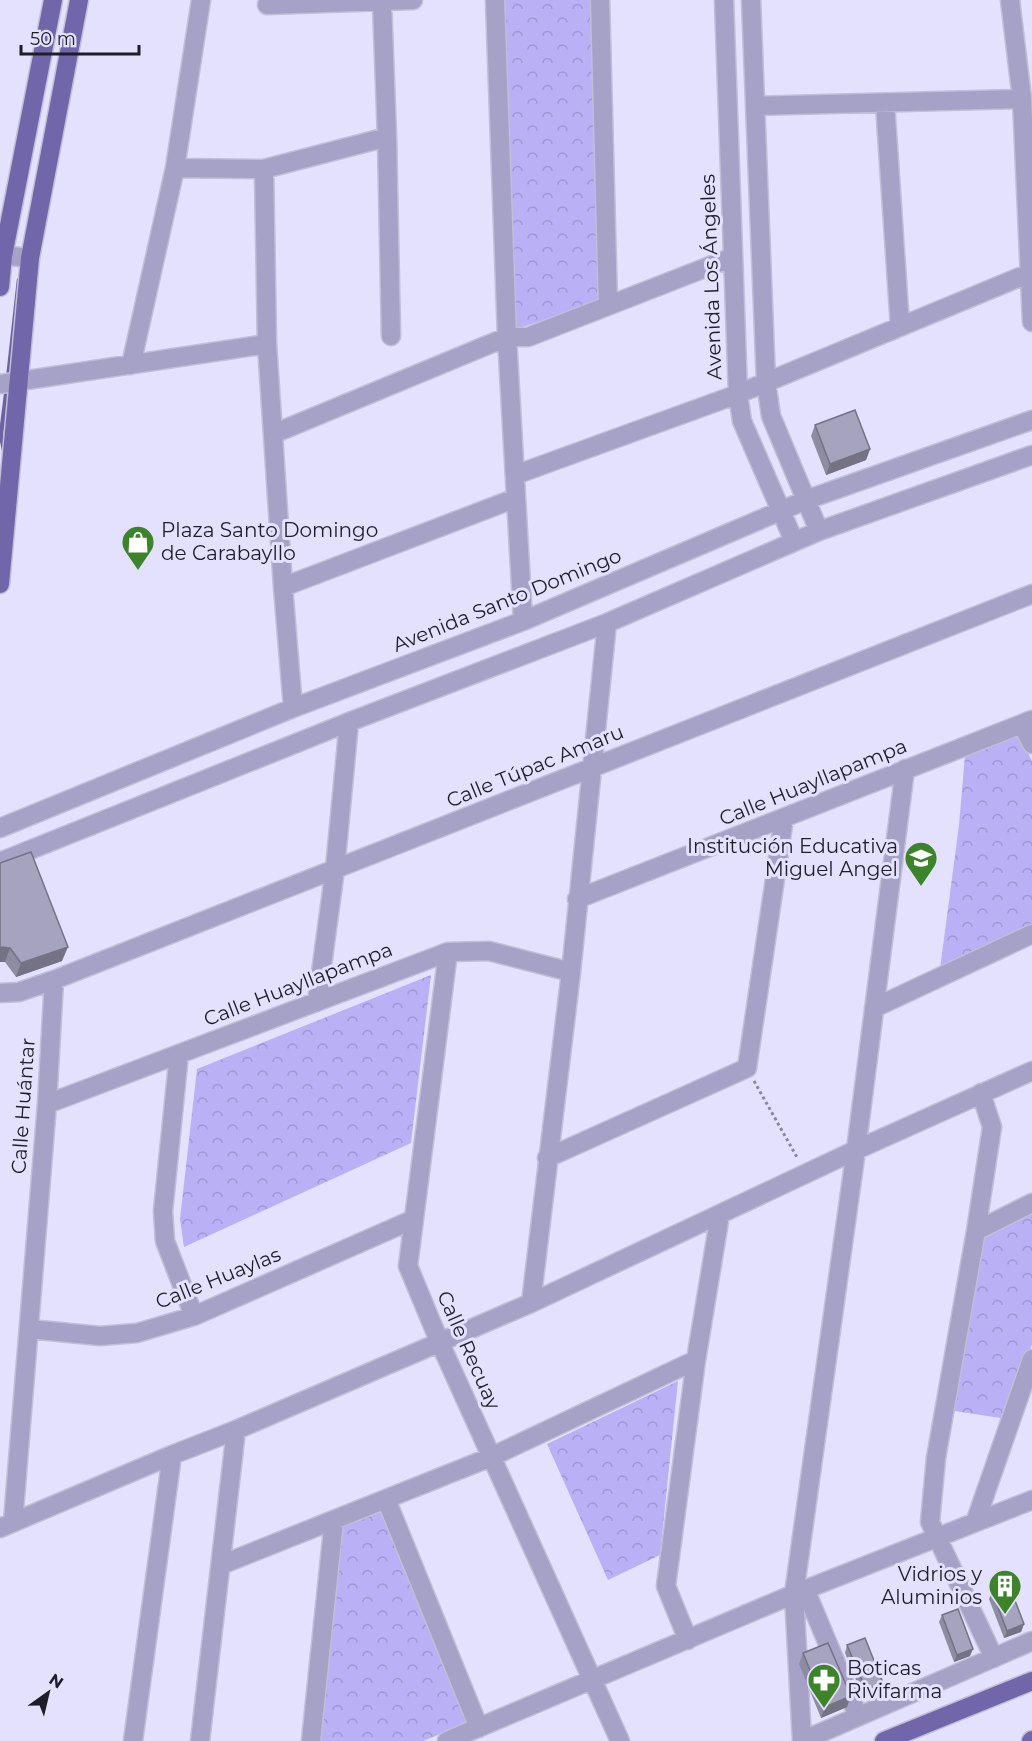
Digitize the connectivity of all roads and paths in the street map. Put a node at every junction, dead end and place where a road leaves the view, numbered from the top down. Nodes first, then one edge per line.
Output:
1 (53, 0) edge
2 (79, 0) edge
3 (201, 0) edge
4 (413, 0) edge
5 (495, 0) edge
6 (600, 0) edge
7 (724, 0) edge
8 (751, 0) edge
9 (1010, 0) edge
10 (382, 3) junction
11 (267, 5) dead end
12 (1022, 99) junction
13 (885, 103) junction
14 (756, 106) junction
15 (387, 137) junction
16 (1028, 144) edge
17 (175, 168) junction
18 (264, 169) junction
19 (2, 256) edge
20 (733, 257) junction
21 (30, 258) junction
22 (1031, 273) edge
23 (0, 287) edge
24 (608, 306) junction
25 (1032, 322) edge
26 (900, 327) junction
27 (391, 336) dead end
28 (507, 337) junction
29 (267, 344) junction
30 (131, 365) junction
31 (766, 382) junction
32 (9, 383) edge
33 (738, 394) junction
34 (1032, 420) edge
35 (273, 434) junction
36 (1032, 455) edge
37 (515, 475) junction
38 (516, 498) junction
39 (806, 500) junction
40 (780, 511) junction
41 (819, 531) junction
42 (794, 541) junction
43 (0, 584) edge
44 (283, 587) junction
45 (1032, 594) edge
46 (523, 621) junction
47 (607, 623) junction
48 (293, 708) junction
49 (349, 722) junction
50 (1027, 722) edge
51 (1032, 744) edge
52 (593, 767) junction
53 (905, 770) junction
54 (783, 818) junction
55 (0, 828) edge
56 (0, 862) edge
57 (335, 869) junction
58 (577, 900) junction
59 (1032, 934) edge
60 (448, 952) junction
61 (571, 972) junction
62 (54, 980) junction
63 (0, 993) edge
64 (317, 1002) junction
65 (874, 1008) junction
66 (179, 1054) junction
67 (747, 1068) junction
68 (1032, 1071) edge
69 (981, 1093) junction
70 (47, 1104) junction
71 (856, 1150) junction
72 (548, 1158) junction
73 (806, 1174) junction
74 (1032, 1203) edge
75 (720, 1215) junction
76 (414, 1219) junction
77 (976, 1231) junction
78 (531, 1304) junction
79 (194, 1316) junction
80 (29, 1329) junction
81 (440, 1343) junction
82 (1032, 1359) edge
83 (696, 1360) junction
84 (236, 1430) junction
85 (172, 1455) junction
86 (491, 1457) junction
87 (386, 1499) junction
88 (1032, 1500) edge
89 (334, 1520) junction
90 (976, 1520) junction
91 (6, 1525) edge
92 (938, 1537) junction
93 (221, 1565) junction
94 (800, 1592) junction
95 (688, 1640) junction
96 (1032, 1641) edge
97 (994, 1658) junction
98 (593, 1680) junction
99 (1032, 1681) edge
100 (858, 1716) junction
101 (479, 1728) junction
102 (133, 1741) edge
103 (200, 1741) edge
104 (312, 1741) edge
105 (447, 1741) edge
106 (620, 1741) edge
107 (802, 1741) edge
108 (884, 1741) edge

1 - 19 main road
2 - 21 main road
3 - 17 street
4 - 10 street
5 - 28 street
6 - 24 street
7 - 20 street, Avenida Los Ángeles
8 - 14 street
9 - 12 street
10 - 11 street
10 - 15 street
12 - 13 street
12 - 16 street
13 - 14 street
13 - 26 street
14 - 31 street
15 - 18 street
15 - 27 street
16 - 22 street
17 - 18 street
17 - 30 street
18 - 29 street
19 - 21 street
19 - 23 main road
20 - 24 street
20 - 33 street, Avenida Los Ángeles
21 - 32 main road
22 - 25 street
22 - 26 street
24 - 28 street
26 - 31 street
28 - 35 street
28 - 37 street
29 - 30 street
29 - 35 street
30 - 32 street
31 - 33 street
31 - 39 street
32 - 43 main road
33 - 37 street
33 - 40 street, Avenida Los Ángeles
34 - 39 street, Avenida Santo Domingo
35 - 44 street
36 - 41 street
37 - 38 street
38 - 44 street
38 - 46 street
39 - 40 street, Avenida Santo Domingo
39 - 41 street
40 - 42 street, Avenida Los Ángeles
40 - 46 street, Avenida Santo Domingo
41 - 42 street
42 - 47 street
44 - 48 street
45 - 52 street, Calle Túpac Amaru
46 - 48 street, Avenida Santo Domingo
47 - 49 street
47 - 52 street
48 - 55 street, Avenida Santo Domingo
49 - 56 street
49 - 57 street
50 - 51 street
50 - 53 street, Calle Huayllapampa
52 - 57 street, Calle Túpac Amaru
52 - 58 street
53 - 54 street, Calle Huayllapampa
53 - 65 street
54 - 58 street, Calle Huayllapampa
54 - 67 street
57 - 62 street, Calle Túpac Amaru
57 - 64 street
58 - 61 street
59 - 65 street
60 - 61 street, Calle Huayllapampa
60 - 64 street, Calle Huayllapampa
60 - 76 street, Calle Recuay
61 - 72 street
62 - 63 street, Calle Túpac Amaru
62 - 70 street, Calle Huántar
64 - 66 street, Calle Huayllapampa
65 - 71 street
66 - 70 street, Calle Huayllapampa
66 - 79 street
67 - 72 street
67 - 73 path
68 - 69 street
69 - 71 street
69 - 77 street
70 - 80 street, Calle Huántar
71 - 73 street
71 - 94 street
72 - 78 street
73 - 75 street
74 - 77 street
75 - 78 street
75 - 83 street
76 - 79 street, Calle Huaylas
76 - 81 street, Calle Recuay
77 - 92 street
78 - 81 street
79 - 80 street, Calle Huaylas
80 - 91 street, Calle Huántar
81 - 84 street
81 - 86 street, Calle Recuay
82 - 90 street
83 - 86 street
83 - 95 street
84 - 85 street
84 - 93 street
85 - 91 street
85 - 102 street
86 - 87 street
86 - 98 street, Calle Recuay
87 - 89 street
87 - 101 street
88 - 90 street
89 - 93 street
89 - 104 street
90 - 92 street
92 - 94 street
92 - 97 street
93 - 103 street
94 - 95 street
94 - 100 street
94 - 107 street
95 - 98 street
96 - 97 street
97 - 100 street
98 - 101 street
98 - 106 street, Calle Recuay
99 - 108 main road
100 - 107 street
101 - 105 street

